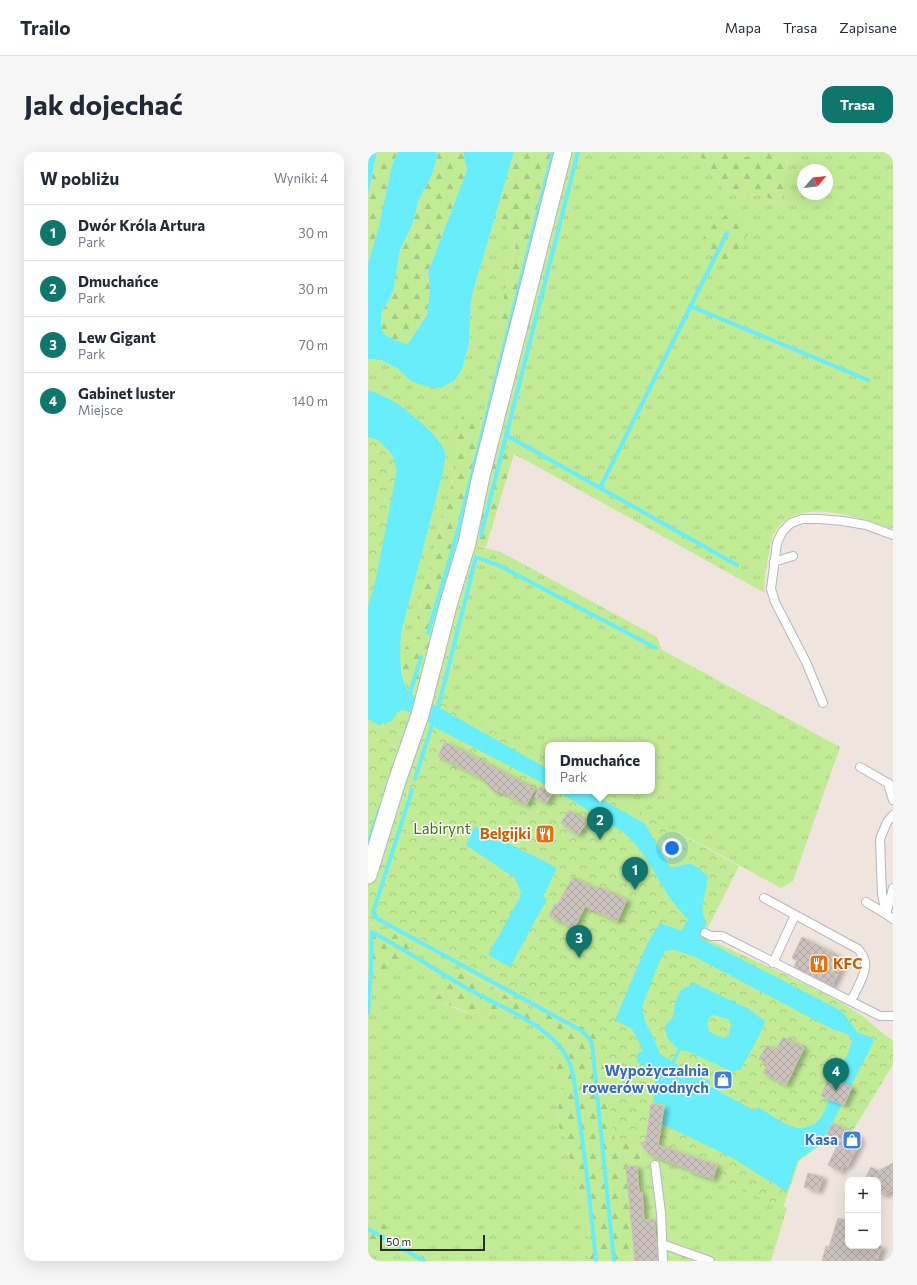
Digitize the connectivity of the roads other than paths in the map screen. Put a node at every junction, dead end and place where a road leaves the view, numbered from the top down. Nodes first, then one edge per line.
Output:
1 (563, 152) edge
2 (893, 536) edge
3 (793, 556) dead end
4 (774, 562) junction
5 (823, 703) dead end
6 (860, 767) dead end
7 (890, 785) edge
8 (893, 800) edge
9 (893, 815) edge
10 (368, 874) edge
11 (893, 888) edge
12 (764, 898) dead end
13 (866, 902) dead end
14 (886, 914) junction
15 (795, 915) junction
16 (893, 919) edge
17 (705, 933) dead end
18 (773, 963) junction
19 (850, 1001) junction
20 (893, 1016) edge
21 (655, 1165) dead end
22 (662, 1244) junction
23 (663, 1261) edge
24 (710, 1261) edge

1 - 10 street
2 - 4 lane
3 - 4 lane
4 - 5 lane
6 - 7 lane
7 - 8 lane
9 - 14 lane
11 - 14 lane
12 - 15 lane
13 - 14 lane
14 - 16 lane
15 - 18 lane
15 - 19 lane
17 - 18 lane
18 - 19 lane
19 - 20 lane
21 - 22 lane
22 - 23 lane
22 - 24 lane

